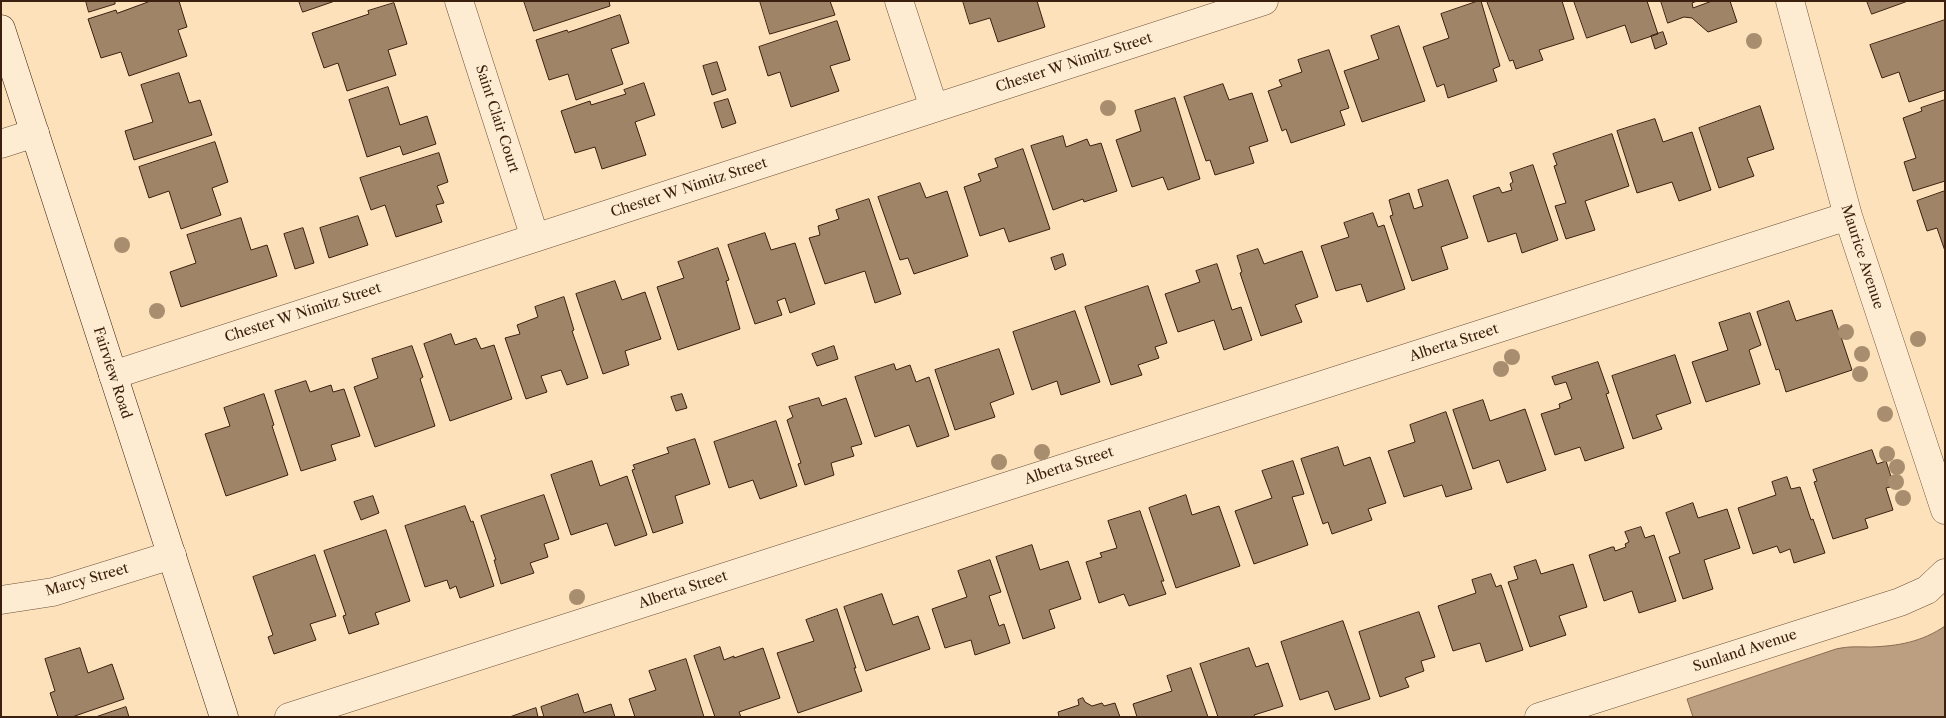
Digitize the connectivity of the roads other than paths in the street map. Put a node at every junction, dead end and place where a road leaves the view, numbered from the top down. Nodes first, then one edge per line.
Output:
1 (459, 1) edge
2 (899, 1) edge
3 (1264, 1) edge
4 (1790, 1) edge
5 (1, 29) edge
6 (934, 108) junction
7 (35, 133) junction
8 (1, 144) edge
9 (1848, 216) junction
10 (536, 238) junction
11 (113, 375) junction
12 (1945, 510) edge
13 (172, 555) junction
14 (1945, 573) edge
15 (1, 600) edge
16 (1570, 712) edge
17 (224, 717) edge
18 (289, 717) edge
19 (1539, 717) edge

1 - 10 street, Saint Clair Court
2 - 6 street
3 - 6 street, Chester W Nimitz Street
4 - 9 street, Maurice Avenue
5 - 7 street, Fairview Road
6 - 10 street, Chester W Nimitz Street
7 - 8 street
7 - 11 street, Fairview Road
9 - 12 street, Maurice Avenue
9 - 18 street, Alberta Street
10 - 11 street, Chester W Nimitz Street
11 - 13 street, Fairview Road
13 - 15 street, Marcy Street
13 - 17 street, Fairview Road
14 - 16 street, Sunland Avenue
16 - 19 street, Sunland Avenue

